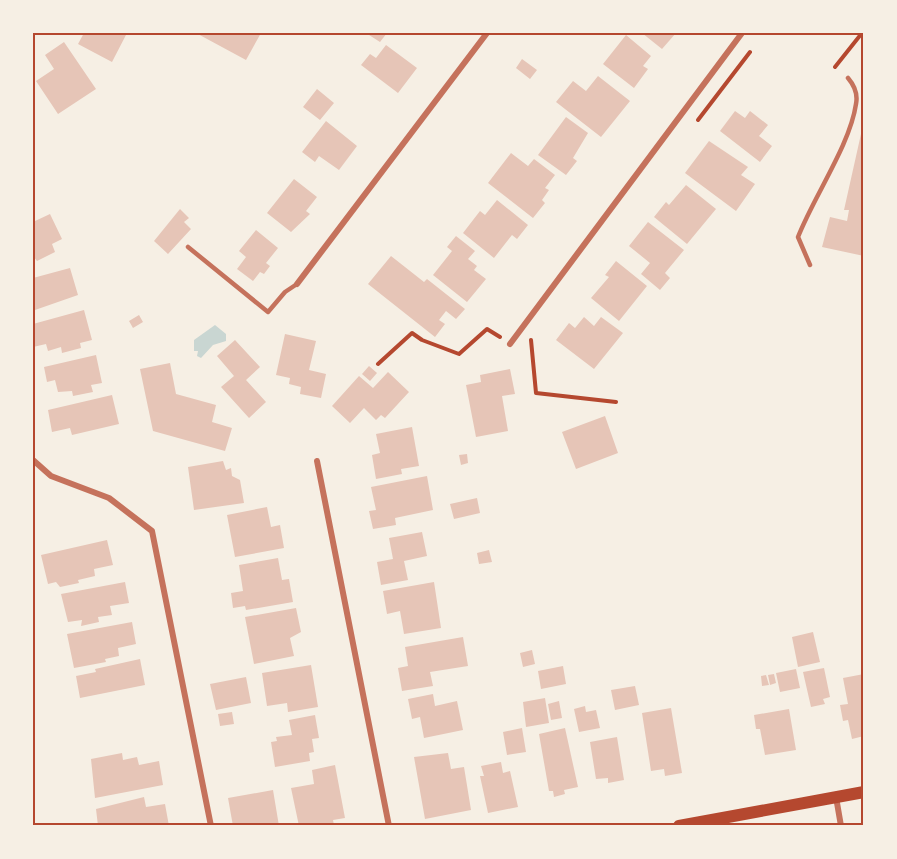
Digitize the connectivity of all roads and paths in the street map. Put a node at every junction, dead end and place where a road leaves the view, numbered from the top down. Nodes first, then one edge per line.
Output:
1 (487, 33) edge
2 (742, 33) edge
3 (862, 33) edge
4 (750, 52) dead end
5 (835, 67) dead end
6 (848, 78) dead end
7 (693, 127) dead end
8 (188, 247) dead end
9 (810, 265) dead end
10 (297, 284) joint
11 (522, 329) junction
12 (510, 344) joint
13 (378, 364) dead end
14 (616, 402) dead end
15 (33, 460) edge
16 (316, 461) dead end
17 (864, 792) edge
18 (836, 797) junction
19 (211, 826) edge
20 (389, 826) edge
21 (679, 826) edge
22 (841, 826) edge

1 - 10 street
2 - 11 street
3 - 5 path
4 - 7 path
6 - 9 lane
8 - 10 lane
11 - 12 street
11 - 14 path
12 - 13 path
15 - 19 street
16 - 20 street
17 - 18 main road
18 - 21 main road
18 - 22 street

